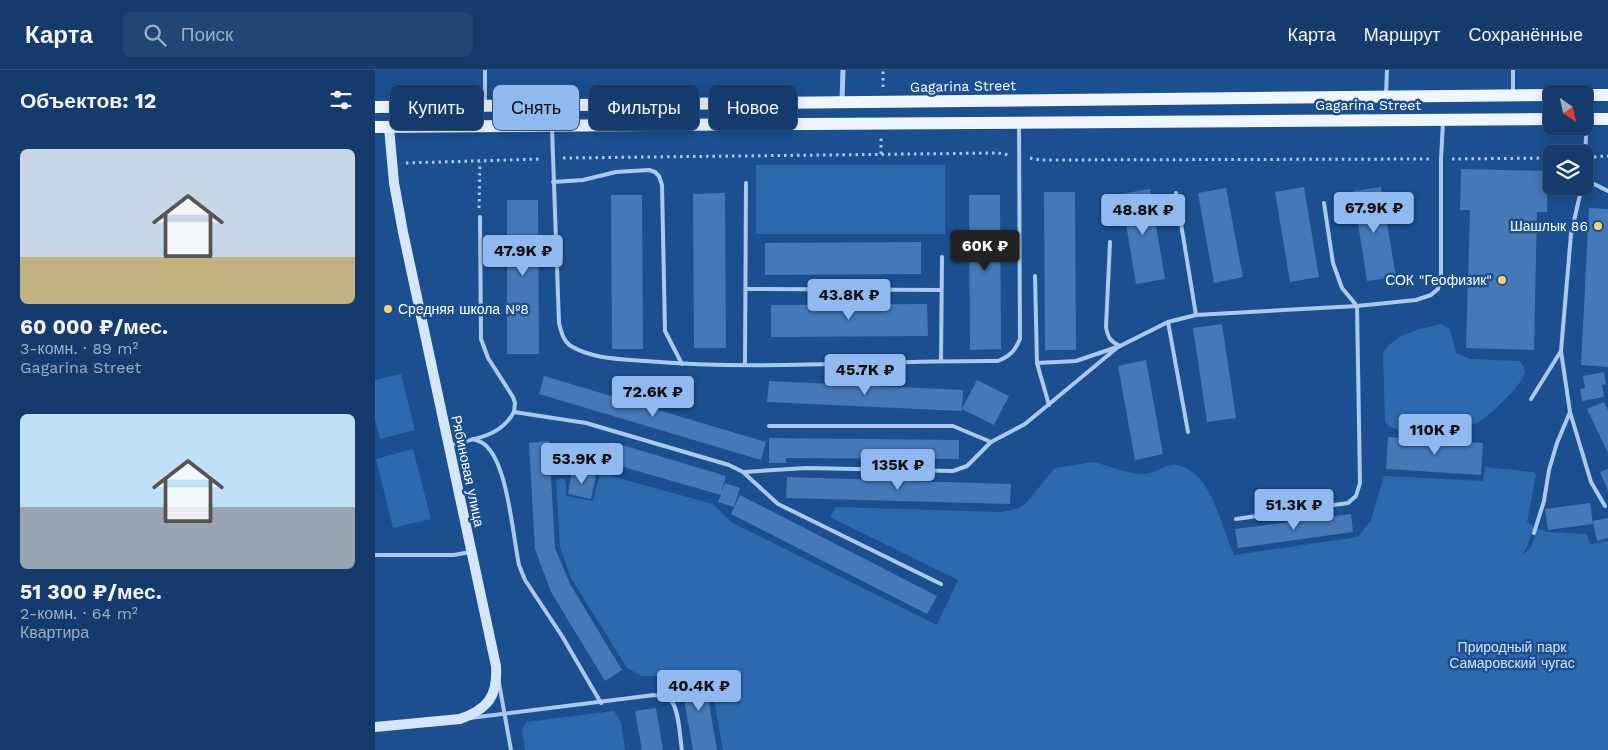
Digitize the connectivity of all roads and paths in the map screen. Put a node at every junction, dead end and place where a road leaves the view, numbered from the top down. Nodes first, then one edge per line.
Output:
1 (485, 70) edge
2 (843, 70) edge
3 (1387, 70) edge
4 (1513, 70) edge
5 (1543, 95) edge
6 (1593, 95) edge
7 (1608, 95) edge
8 (1513, 96) junction
9 (1386, 97) junction
10 (1019, 100) junction
11 (841, 103) junction
12 (579, 106) edge
13 (375, 107) edge
14 (389, 107) junction
15 (485, 107) junction
16 (493, 107) edge
17 (1543, 119) edge
18 (1593, 119) edge
19 (1608, 119) edge
20 (1444, 120) junction
21 (1019, 123) junction
22 (841, 124) junction
23 (375, 127) edge
24 (389, 127) junction
25 (579, 127) edge
26 (485, 128) junction
27 (493, 128) edge
28 (552, 130) edge
29 (1019, 157) junction
30 (553, 158) junction
31 (1543, 158) edge
32 (1441, 159) junction
33 (480, 161) junction
34 (391, 164) junction
35 (553, 182) junction
36 (746, 183) dead end
37 (1593, 184) edge
38 (1608, 191) edge
39 (1176, 193) dead end
40 (1580, 195) edge
41 (1324, 202) dead end
42 (479, 211) dead end
43 (480, 216) dead end
44 (1109, 242) dead end
45 (942, 257) dead end
46 (1035, 276) dead end
47 (746, 289) junction
48 (941, 290) junction
49 (1357, 306) junction
50 (1197, 315) junction
51 (1168, 322) junction
52 (1120, 346) junction
53 (1561, 352) junction
54 (941, 361) junction
55 (1037, 363) junction
56 (682, 364) junction
57 (745, 365) junction
58 (1531, 400) dead end
59 (1049, 405) junction
60 (514, 412) junction
61 (1570, 412) junction
62 (769, 426) dead end
63 (1188, 432) dead end
64 (473, 439) junction
65 (991, 442) junction
66 (448, 445) junction
67 (743, 472) junction
68 (1605, 506) dead end
69 (1236, 519) dead end
70 (1534, 533) dead end
71 (472, 552) junction
72 (375, 555) edge
73 (941, 584) dead end
74 (496, 666) junction
75 (601, 703) junction
76 (505, 715) junction
77 (460, 719) junction
78 (375, 728) edge
79 (511, 750) edge
80 (682, 750) edge

1 - 15 lane
2 - 11 street
3 - 9 lane
4 - 8 lane
5 - 8 main road, Gagarina Street
6 - 7 main road
8 - 9 main road, Gagarina Street
9 - 10 main road, Gagarina Street
10 - 11 main road, Gagarina Street
10 - 21 main road
11 - 12 main road, Gagarina Street
11 - 22 main road
13 - 14 main road, Gagarina Street
14 - 15 main road, Gagarina Street
14 - 24 main road
15 - 16 main road, Gagarina Street
15 - 26 main road
17 - 20 main road, Gagarina Street
18 - 19 main road
20 - 21 main road, Gagarina Street
20 - 32 lane
21 - 22 main road, Gagarina Street
21 - 29 lane
22 - 25 main road, Gagarina Street
23 - 24 main road, Gagarina Street
24 - 26 main road, Gagarina Street
24 - 34 street, Рябиновая улица
26 - 27 main road, Gagarina Street
28 - 30 lane
29 - 30 path
29 - 32 path
29 - 54 lane
30 - 33 path
30 - 35 lane
31 - 32 path
32 - 49 lane
33 - 34 path
33 - 42 path
34 - 66 street, Рябиновая улица
35 - 56 lane
35 - 56 lane
36 - 47 lane
37 - 38 lane
39 - 50 lane
40 - 53 lane
41 - 49 lane
43 - 60 lane
44 - 52 lane
45 - 48 lane
46 - 55 lane
47 - 48 lane
47 - 57 lane
48 - 54 lane
49 - 50 lane
49 - 69 lane
50 - 51 lane
51 - 52 lane
51 - 63 lane
52 - 55 lane
52 - 59 lane
53 - 58 lane
53 - 61 lane
54 - 57 lane
55 - 59 lane
56 - 57 lane
59 - 65 lane
60 - 64 lane
60 - 67 lane
61 - 68 lane
61 - 70 lane
62 - 65 lane
64 - 66 lane
64 - 75 lane
65 - 67 lane
66 - 71 street, Рябиновая улица
67 - 73 lane
71 - 72 lane
71 - 74 street, Рябиновая улица
74 - 76 lane
74 - 77 street, Рябиновая улица
75 - 76 lane
75 - 80 lane
76 - 77 lane
76 - 79 lane
77 - 78 street, Рябиновая улица

